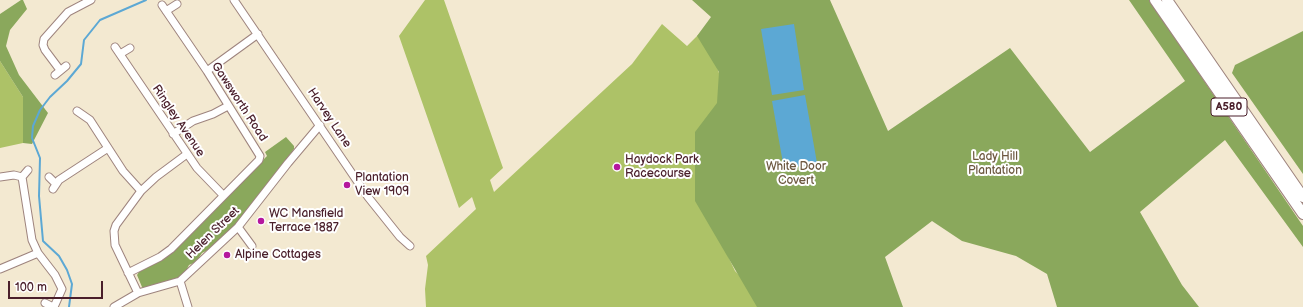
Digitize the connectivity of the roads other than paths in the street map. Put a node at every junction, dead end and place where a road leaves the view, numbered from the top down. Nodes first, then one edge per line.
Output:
1 (91, 0) edge
2 (234, 0) edge
3 (1155, 0) edge
4 (1167, 0) edge
5 (177, 4) dead end
6 (258, 34) junction
7 (115, 47) dead end
8 (130, 48) dead end
9 (120, 54) junction
10 (60, 70) dead end
11 (207, 71) junction
12 (228, 106) junction
13 (77, 110) dead end
14 (320, 125) junction
15 (173, 134) junction
16 (108, 148) junction
17 (187, 154) junction
18 (28, 170) dead end
19 (0, 177) edge
20 (22, 177) junction
21 (49, 177) dead end
22 (141, 191) junction
23 (223, 195) junction
24 (1303, 197) edge
25 (1303, 214) edge
26 (238, 227) junction
27 (252, 246) dead end
28 (410, 246) dead end
29 (38, 253) junction
30 (0, 270) edge
31 (128, 273) junction
32 (180, 281) junction
33 (138, 293) junction
34 (45, 304) dead end
35 (54, 307) edge
36 (114, 307) edge
37 (188, 307) edge

1 - 10 street
2 - 6 street, Harvey Lane
3 - 25 highway, A580
4 - 24 highway, A580
5 - 11 street, Gawsworth Road
6 - 11 street
6 - 14 street, Harvey Lane
7 - 9 street, Ringley Avenue
8 - 9 street
9 - 15 street, Ringley Avenue
11 - 12 street, Gawsworth Road
12 - 15 street
12 - 23 street, Gawsworth Road
13 - 16 street
14 - 26 street, Helen Street
14 - 28 street, Harvey Lane
15 - 17 street, Ringley Avenue
16 - 21 street
16 - 22 street
17 - 22 street
17 - 23 street, Ringley Avenue
18 - 20 street
19 - 20 street
20 - 29 street
22 - 31 street
23 - 31 street, Gawsworth Road
26 - 27 street
26 - 32 street, Helen Street
29 - 30 street
29 - 35 street
31 - 33 street
32 - 33 street, Helen Street
32 - 37 street
33 - 36 street, Helen Street
34 - 35 street

